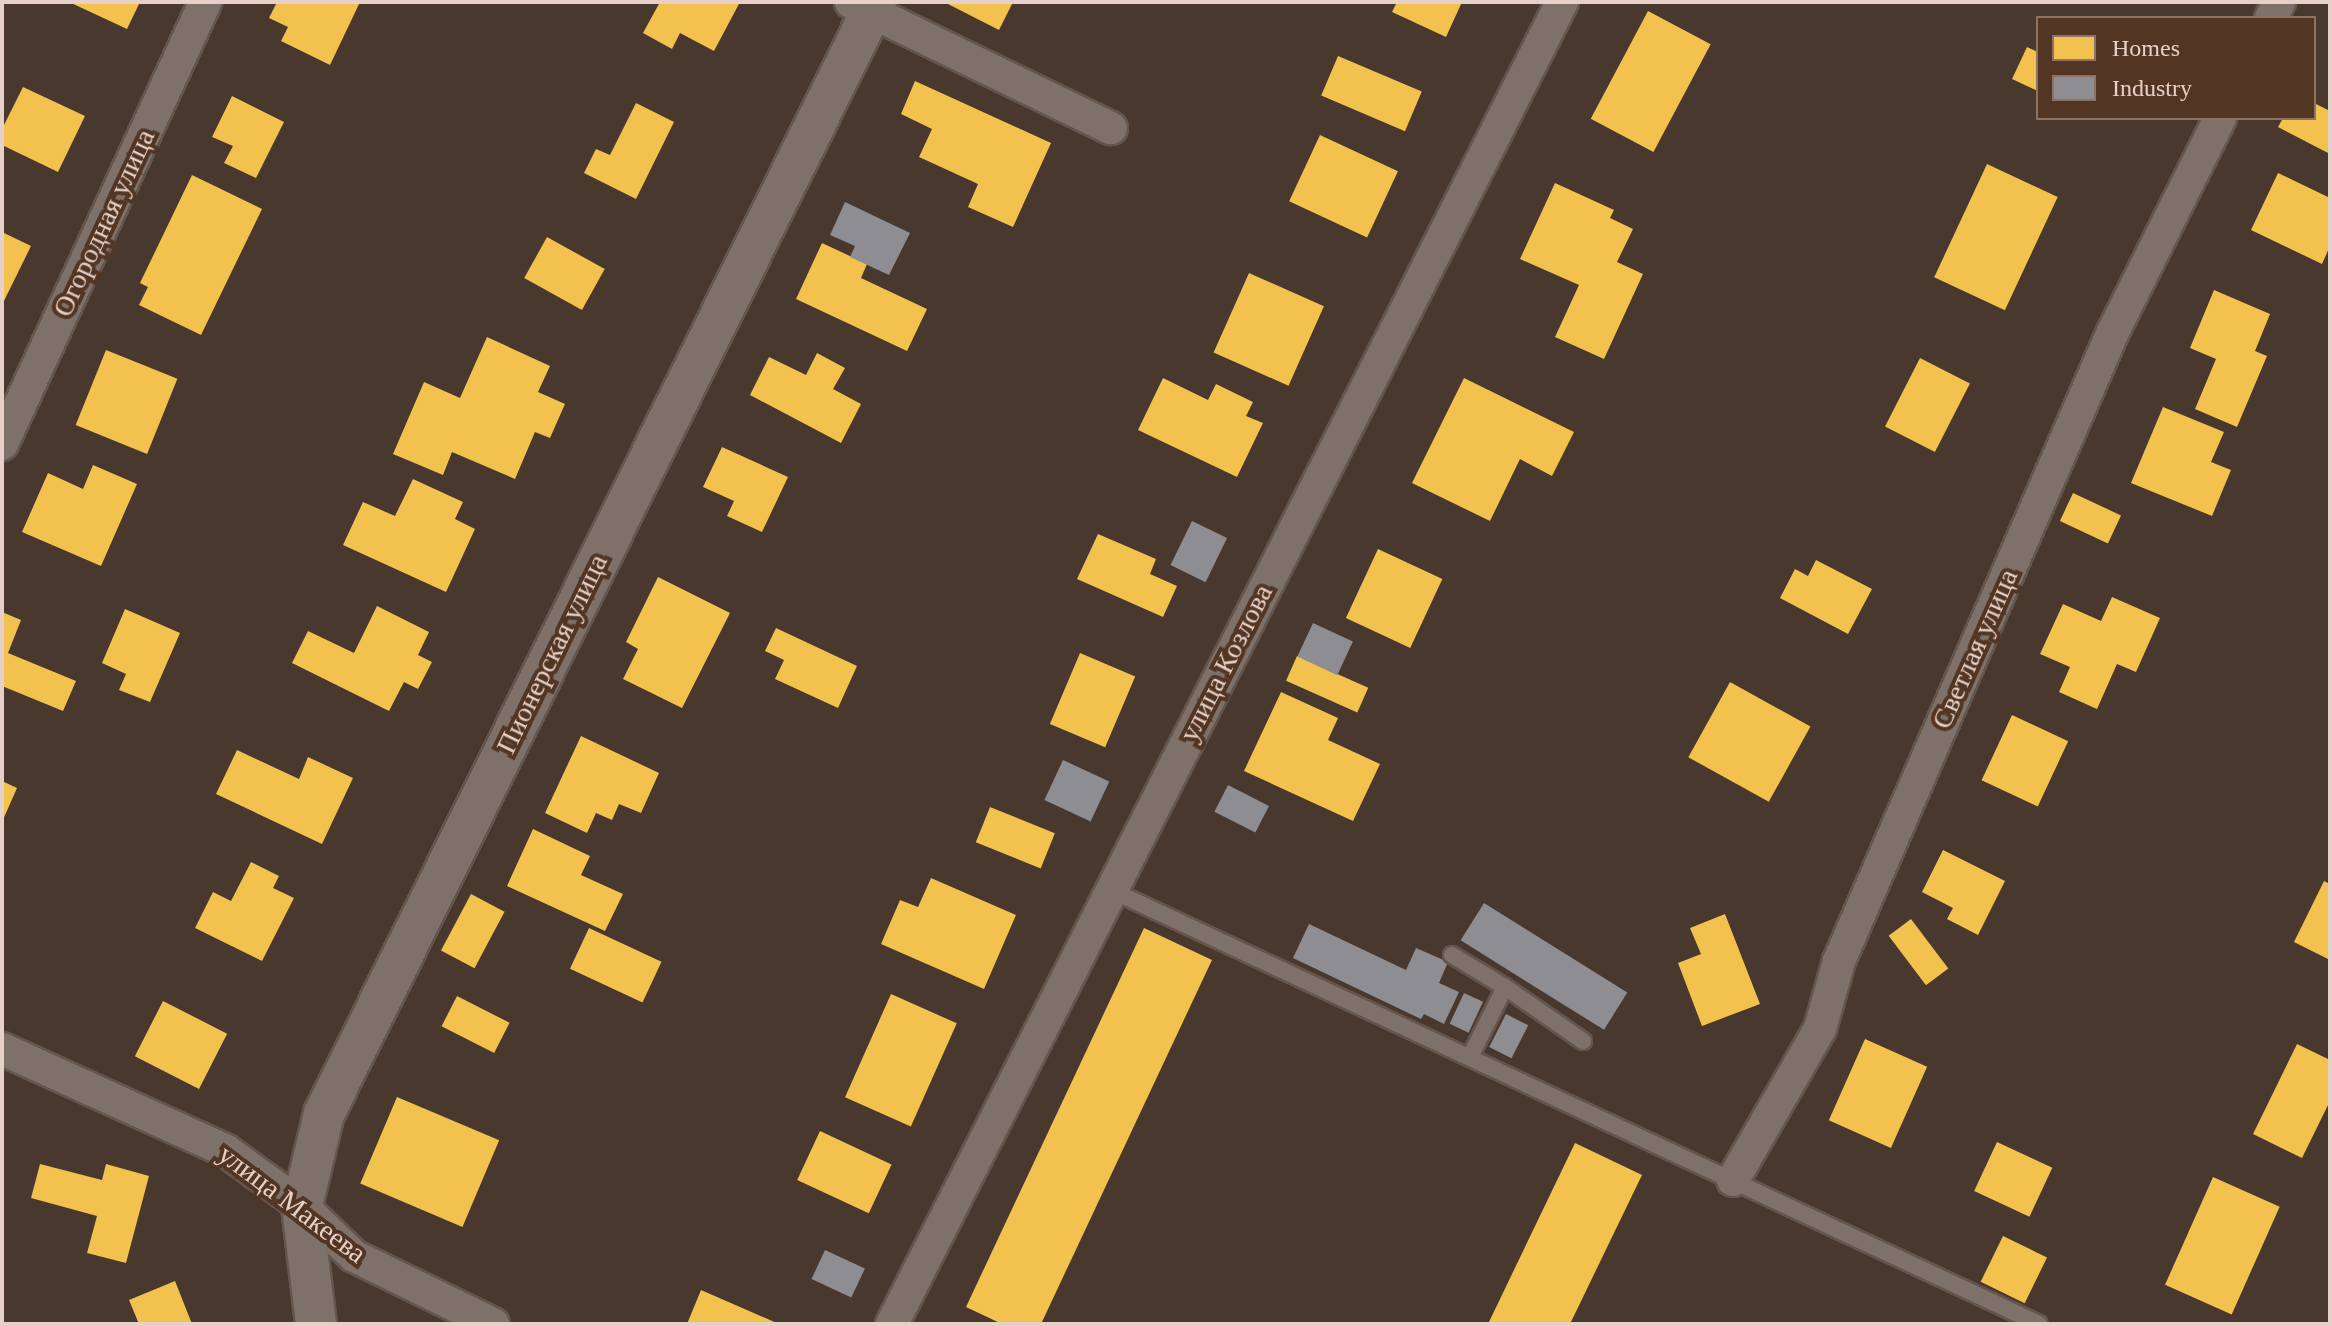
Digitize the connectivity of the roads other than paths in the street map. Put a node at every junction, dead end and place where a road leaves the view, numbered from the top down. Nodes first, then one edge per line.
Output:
1 (205, 2) edge
2 (1562, 2) edge
3 (866, 5) edge
4 (2219, 120) edge
5 (1111, 128) dead end
6 (2, 444) edge
7 (1111, 890) junction
8 (1452, 955) dead end
9 (1505, 987) junction
10 (1583, 1041) dead end
11 (2, 1049) edge
12 (1470, 1057) junction
13 (1733, 1180) junction
14 (302, 1206) junction
15 (316, 1324) edge
16 (493, 1324) edge
17 (892, 1324) edge
18 (2039, 1324) edge

1 - 6 street, Огородная улица
2 - 7 street, улица Козлова
3 - 5 street
3 - 14 street, Пионерская улица
4 - 13 street, Светлая улица
7 - 12 lane
7 - 17 street, улица Козлова
8 - 9 lane
9 - 10 lane
9 - 12 lane
11 - 14 street, улица Макеева
12 - 13 lane
13 - 18 lane
14 - 15 street, Пионерская улица
14 - 16 street, улица Макеева

